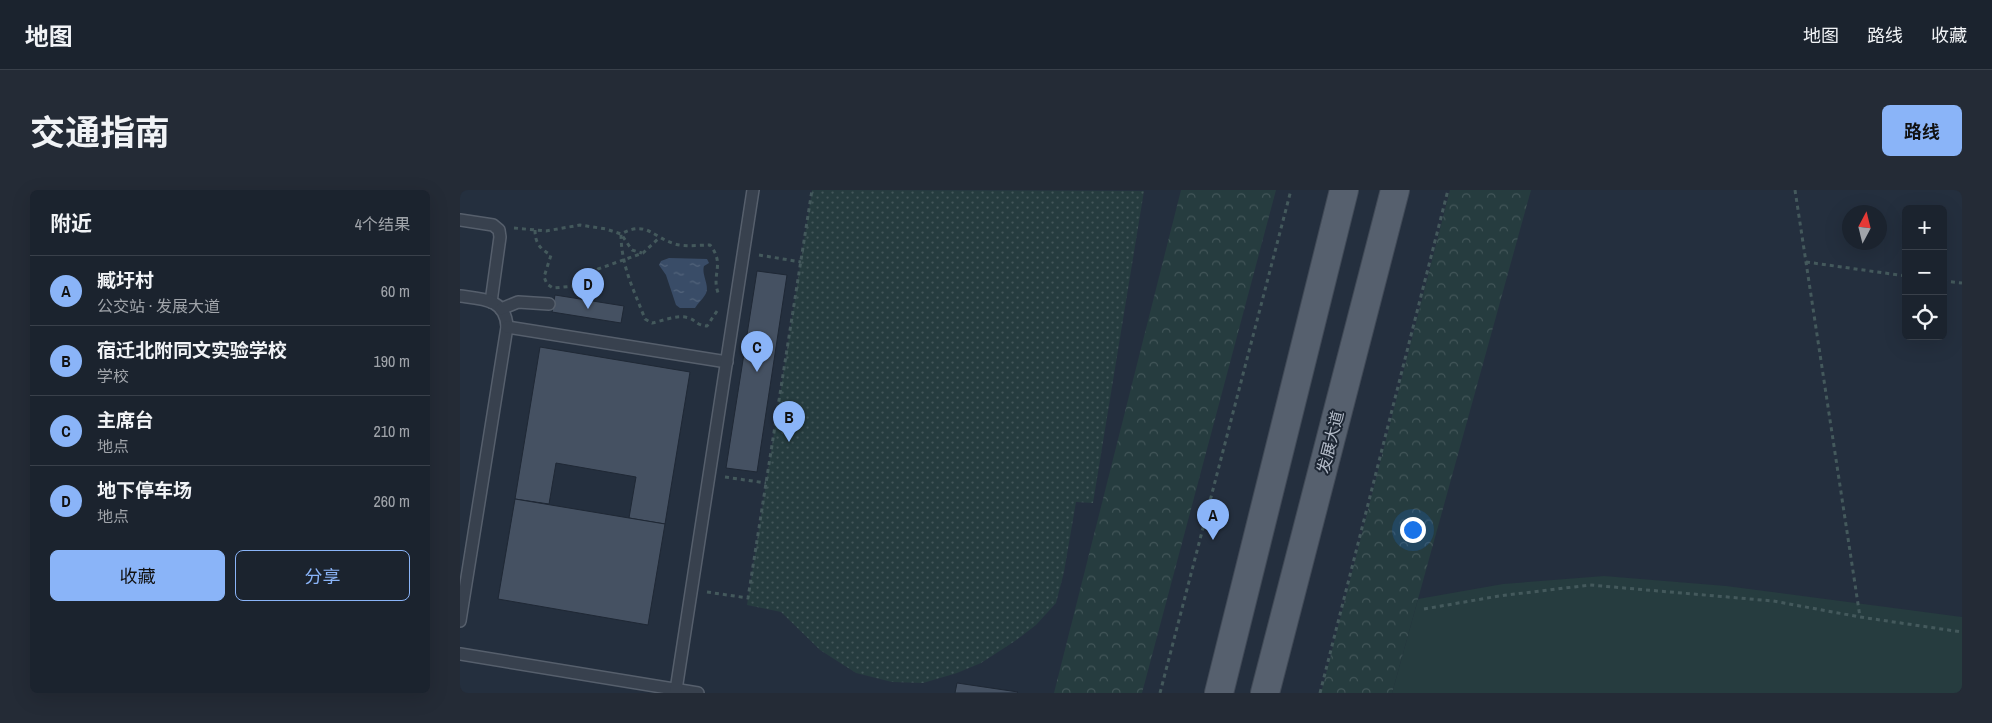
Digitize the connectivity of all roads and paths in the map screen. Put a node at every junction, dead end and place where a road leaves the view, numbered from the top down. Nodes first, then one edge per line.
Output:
1 (753, 190) edge
2 (812, 190) edge
3 (1291, 190) edge
4 (1344, 190) edge
5 (1394, 190) edge
6 (1448, 190) edge
7 (1795, 190) edge
8 (460, 220) edge
9 (621, 234) junction
10 (660, 237) junction
11 (643, 253) junction
12 (744, 253) junction
13 (623, 260) junction
14 (801, 262) junction
15 (1806, 262) junction
16 (1902, 275) edge
17 (1947, 281) edge
18 (1962, 283) edge
19 (460, 296) edge
20 (492, 302) junction
21 (550, 304) dead end
22 (721, 307) junction
23 (501, 309) junction
24 (734, 315) junction
25 (507, 327) junction
26 (726, 362) junction
27 (709, 474) junction
28 (766, 483) junction
29 (691, 589) junction
30 (1424, 609) dead end
31 (1860, 617) junction
32 (460, 621) edge
33 (1962, 632) edge
34 (460, 654) edge
35 (676, 690) junction
36 (698, 693) edge
37 (1160, 693) edge
38 (1220, 693) edge
39 (1265, 693) edge
40 (1320, 693) edge

1 - 12 lane
2 - 14 path
3 - 37 path
4 - 38 main road
5 - 39 main road, 发展大道
6 - 40 path
7 - 15 path
8 - 20 lane
9 - 10 path
9 - 11 path
9 - 13 path
9 - 13 path
10 - 11 path
10 - 22 path
11 - 13 path
12 - 14 path
12 - 24 lane
13 - 22 path
14 - 28 path
15 - 16 path
15 - 31 path
17 - 18 path
19 - 20 lane
20 - 23 lane
21 - 23 lane
22 - 24 path
23 - 25 lane
24 - 26 lane
25 - 26 lane
25 - 32 lane
26 - 27 lane
27 - 28 path
27 - 29 lane
28 - 29 path
29 - 35 lane
30 - 31 path
31 - 33 path
34 - 35 lane
35 - 36 lane

